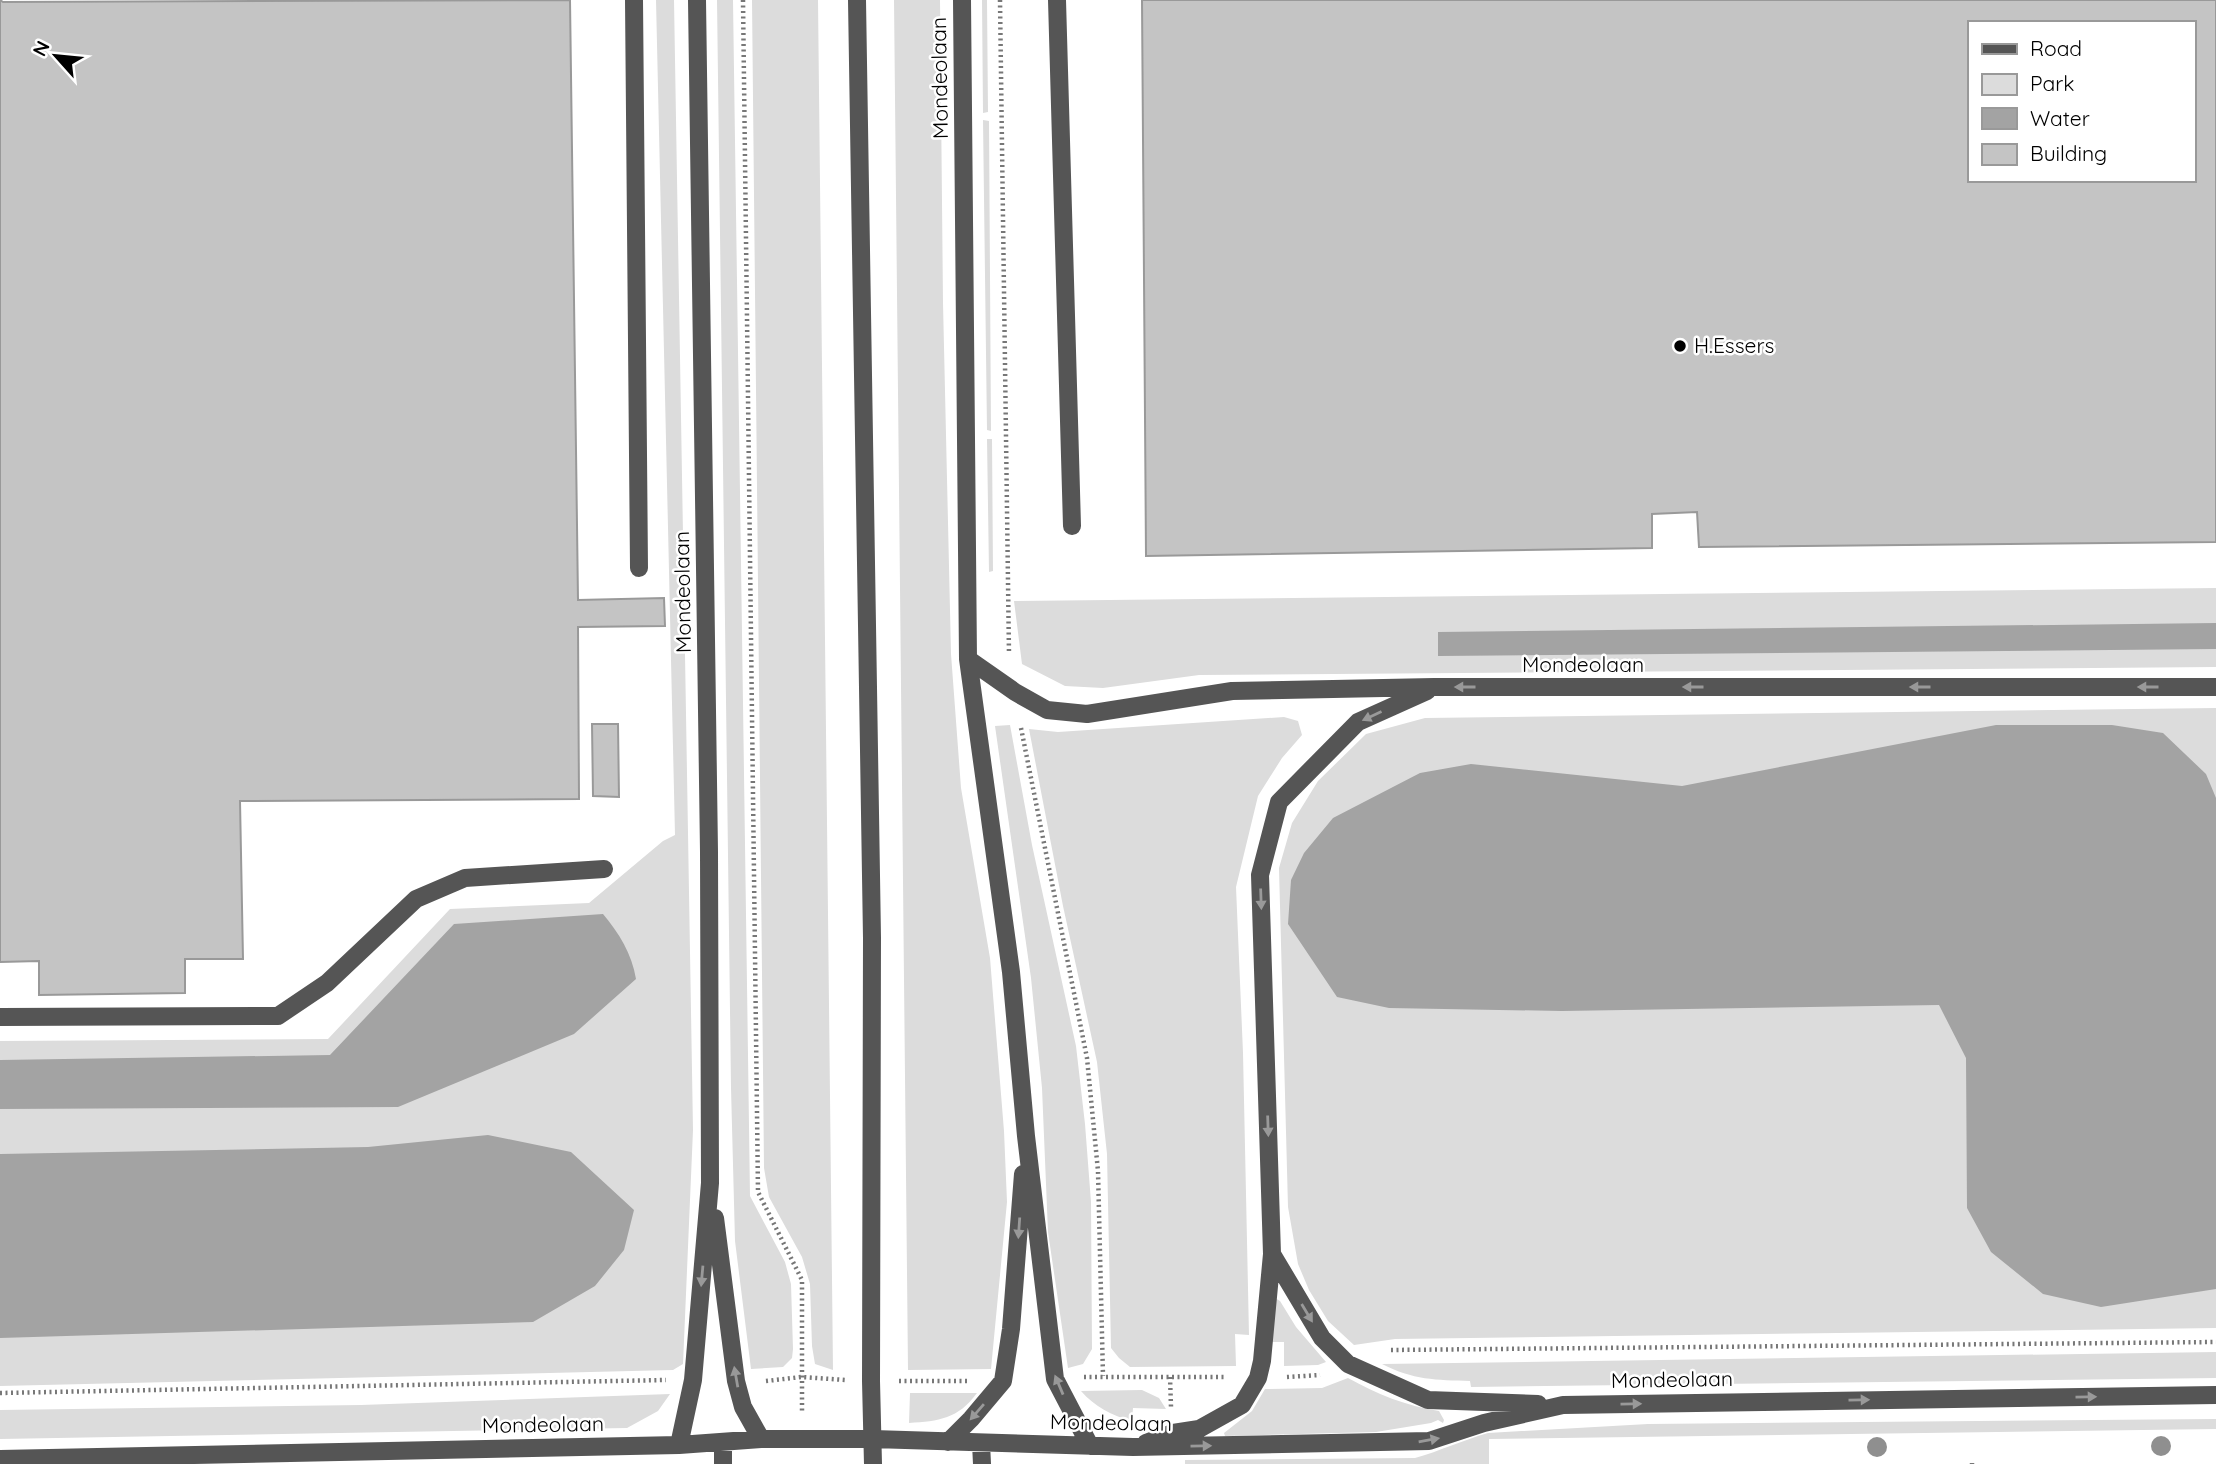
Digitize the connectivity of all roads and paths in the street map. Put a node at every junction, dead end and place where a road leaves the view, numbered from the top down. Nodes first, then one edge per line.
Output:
1 (634, 0) edge
2 (697, 0) edge
3 (743, 0) edge
4 (857, 0) edge
5 (962, 0) edge
6 (1000, 0) edge
7 (1057, 0) edge
8 (1072, 526) dead end
9 (639, 568) dead end
10 (1008, 649) dead end
11 (968, 659) junction
12 (1434, 687) junction
13 (2216, 687) edge
14 (1021, 730) dead end
15 (604, 869) dead end
16 (0, 1017) edge
17 (1026, 1136) junction
18 (710, 1184) junction
19 (1272, 1254) junction
20 (2216, 1342) edge
21 (1385, 1350) dead end
22 (1323, 1374) dead end
23 (1103, 1376) junction
24 (801, 1377) junction
25 (1170, 1377) junction
26 (1233, 1377) dead end
27 (1278, 1377) dead end
28 (1073, 1378) dead end
29 (836, 1379) dead end
30 (674, 1380) dead end
31 (909, 1381) dead end
32 (975, 1381) dead end
33 (764, 1382) dead end
34 (0, 1393) edge
35 (2216, 1395) edge
36 (1563, 1405) junction
37 (1172, 1413) dead end
38 (803, 1418) dead end
39 (761, 1439) junction
40 (873, 1439) junction
41 (723, 1442) junction
42 (948, 1442) junction
43 (981, 1443) junction
44 (679, 1445) junction
45 (1090, 1446) junction
46 (1133, 1447) junction
47 (0, 1459) edge
48 (723, 1464) edge
49 (873, 1464) edge
50 (982, 1464) edge

1 - 9 street
2 - 18 street, Mondeolaan
3 - 24 path
4 - 40 street
5 - 11 street, Mondeolaan
6 - 10 path
7 - 8 street
11 - 12 street, Mondeolaan
11 - 17 street, Mondeolaan
13 -> 12 street, Mondeolaan
12 -> 19 street
14 - 23 path
15 - 16 street
17 -> 42 street
45 -> 17 street
39 -> 18 street
18 -> 44 street
19 -> 36 street
19 - 46 street
20 - 21 path
22 - 27 path
23 - 25 path
23 - 28 path
24 - 29 path
24 - 33 path
24 - 38 path
25 - 26 path
25 - 37 path
30 - 34 path
31 - 32 path
36 -> 35 street, Mondeolaan
46 -> 36 street, Mondeolaan
39 - 40 street, Mondeolaan
39 - 41 street, Mondeolaan
40 - 42 street, Mondeolaan
40 - 49 street
41 - 44 street, Mondeolaan
41 - 48 street
42 - 43 street, Mondeolaan
43 - 45 street, Mondeolaan
43 - 50 street
44 - 47 street, Mondeolaan
45 - 46 street, Mondeolaan

